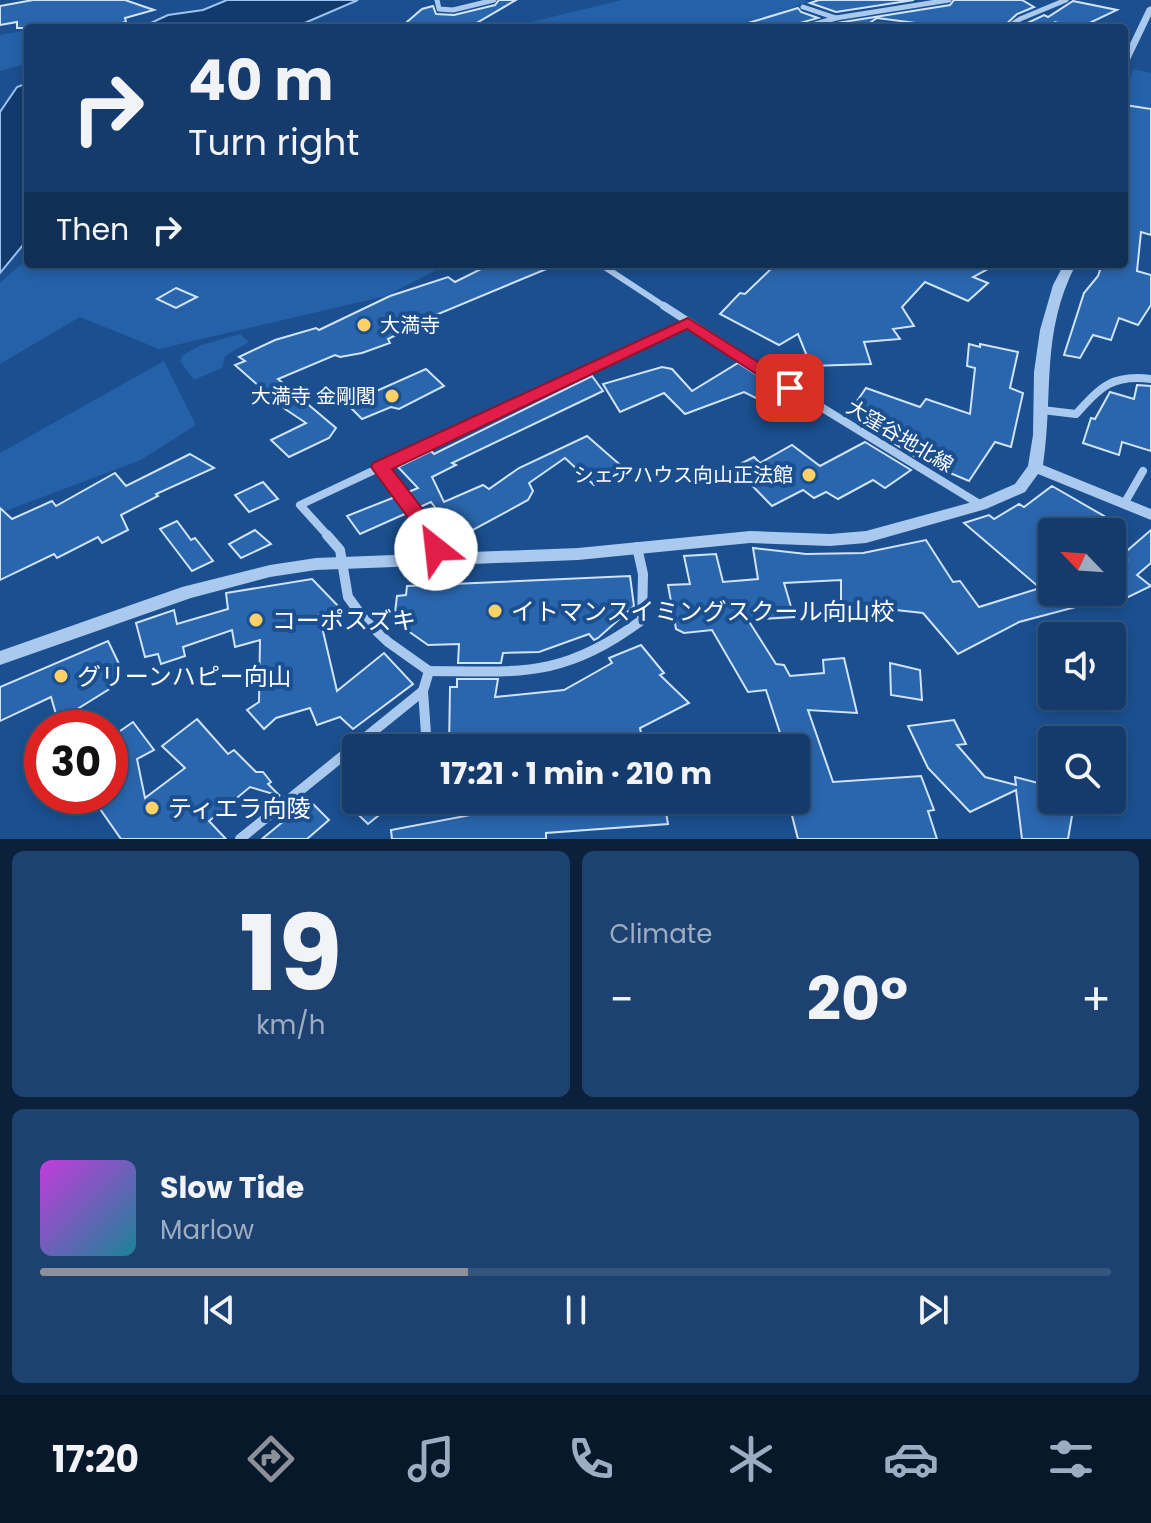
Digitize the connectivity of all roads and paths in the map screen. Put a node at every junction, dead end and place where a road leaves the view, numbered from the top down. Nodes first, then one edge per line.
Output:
1 (437, 0) edge
2 (494, 0) edge
3 (949, 0) edge
4 (1066, 0) edge
5 (803, 7) dead end
6 (1151, 8) edge
7 (836, 18) junction
8 (816, 24) edge
9 (1010, 24) edge
10 (1128, 56) edge
11 (606, 268) edge
12 (1068, 268) edge
13 (688, 323) junction
14 (1151, 379) edge
15 (1042, 410) junction
16 (380, 467) junction
17 (1035, 467) junction
18 (1143, 471) dead end
19 (1124, 504) junction
20 (981, 505) junction
21 (1151, 515) edge
22 (637, 547) junction
23 (435, 560) junction
24 (343, 564) junction
25 (0, 658) edge
26 (429, 671) junction
27 (423, 691) junction
28 (426, 734) edge
29 (240, 839) edge

1 - 2 street
3 - 7 street
4 - 9 street
5 - 7 street
6 - 10 street
7 - 8 street
11 - 13 street, 大窪谷地北線
12 - 15 street
13 - 16 street
13 - 20 street, 大窪谷地北線
14 - 15 street
15 - 17 street
16 - 23 street
16 - 24 street
17 - 19 street
17 - 20 street
18 - 19 street
19 - 21 street
20 - 22 street
22 - 23 street
22 - 26 street
23 - 24 street
24 - 25 street
24 - 26 street
26 - 27 street
27 - 28 street
27 - 29 street

